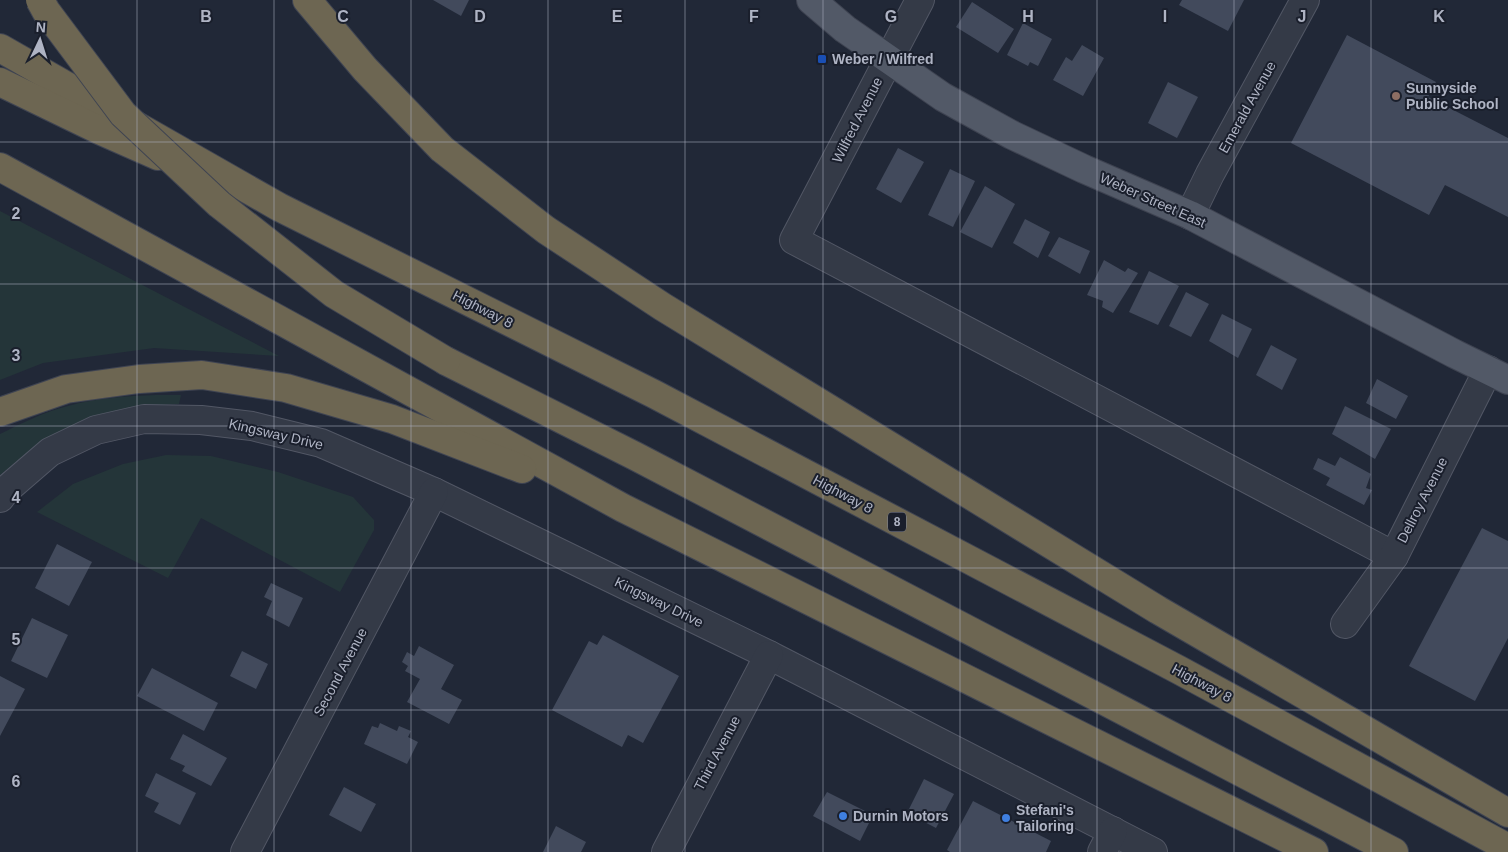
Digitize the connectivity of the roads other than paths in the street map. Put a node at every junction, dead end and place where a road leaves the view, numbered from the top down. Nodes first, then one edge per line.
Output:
1 (40, 0) edge
2 (307, 0) edge
3 (812, 0) edge
4 (920, 0) edge
5 (1305, 0) edge
6 (0, 48) edge
7 (888, 59) junction
8 (0, 82) edge
9 (0, 167) edge
10 (279, 207) junction
11 (1190, 215) junction
12 (1498, 375) edge
13 (0, 412) edge
14 (434, 492) junction
15 (0, 498) edge
16 (623, 508) junction
17 (1394, 556) junction
18 (1345, 624) dead end
19 (769, 655) junction
20 (1508, 813) edge
21 (1108, 842) edge
22 (1508, 848) edge
23 (245, 852) edge
24 (666, 852) edge
25 (1152, 852) edge
26 (1314, 852) edge
27 (1394, 852) edge

1 - 27 highway, bridge
2 - 20 highway
3 - 7 main road, Weber Street East
4 - 7 street, Wilfred Avenue
5 - 11 street, Emerald Avenue
6 - 10 highway
7 - 11 main road, Weber Street East
7 - 17 street, Wilfred Avenue
8 - 10 highway
9 - 16 highway
10 - 22 highway, Highway 8 / 8
11 - 12 main road, Weber Street East
12 - 17 street, Dellroy Avenue
13 - 16 highway
14 - 15 street, Kingsway Drive
14 - 19 street, Kingsway Drive
14 - 23 street, Second Avenue
16 - 26 highway
17 - 18 street, Dellroy Avenue
19 - 21 street, Kingsway Drive
19 - 24 street, Third Avenue
21 - 25 street, Kingsway Drive

